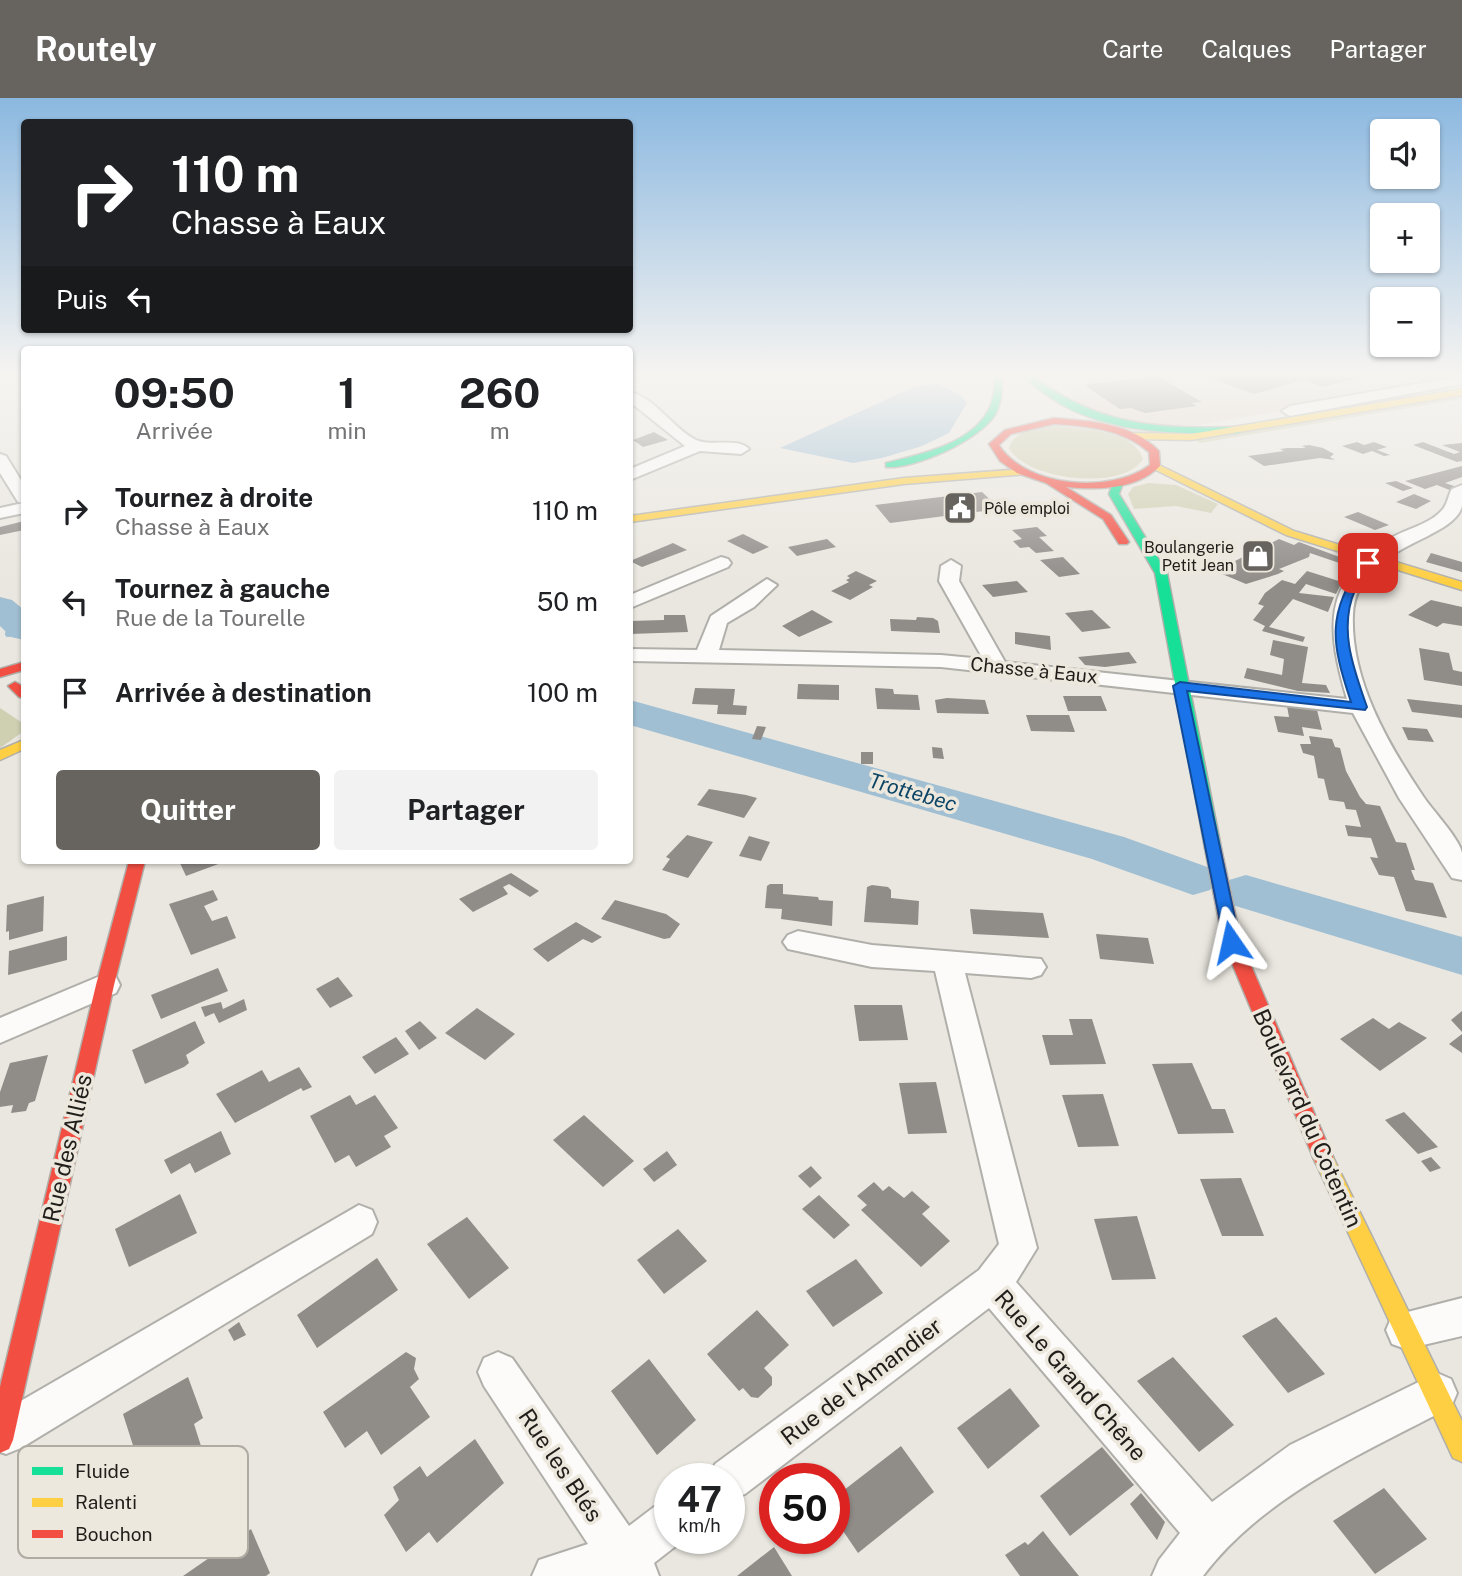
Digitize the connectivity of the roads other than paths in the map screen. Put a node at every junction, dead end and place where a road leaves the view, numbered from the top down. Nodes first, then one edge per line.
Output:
1 (952, 445) edge
2 (991, 445) edge
3 (1146, 445) edge
4 (1206, 445) edge
5 (699, 446) joint
6 (741, 449) dead end
7 (984, 452) junction
8 (0, 459) edge
9 (1156, 461) junction
10 (1023, 472) junction
11 (633, 474) edge
12 (1139, 478) junction
13 (1047, 479) junction
14 (791, 480) dead end
15 (1186, 482) junction
16 (765, 483) dead end
17 (1118, 483) junction
18 (1462, 490) edge
19 (21, 493) edge
20 (732, 493) junction
21 (633, 507) edge
22 (21, 509) edge
23 (0, 513) edge
24 (633, 519) edge
25 (1371, 559) junction
26 (721, 563) dead end
27 (951, 566) dead end
28 (767, 585) dead end
29 (1462, 586) edge
30 (633, 601) edge
31 (1165, 607) junction
32 (21, 652) edge
33 (633, 655) edge
34 (706, 656) junction
35 (0, 657) edge
36 (995, 665) junction
37 (21, 667) edge
38 (0, 673) edge
39 (1180, 686) junction
40 (1360, 707) junction
41 (21, 746) edge
42 (0, 756) edge
43 (136, 864) edge
44 (1462, 871) edge
45 (798, 942) dead end
46 (947, 961) junction
47 (1031, 967) dead end
48 (105, 985) junction
49 (0, 1031) edge
50 (359, 1222) dead end
51 (992, 1283) junction
52 (1462, 1317) edge
53 (1406, 1330) junction
54 (498, 1371) dead end
55 (1437, 1393) junction
56 (1, 1438) edge
57 (1462, 1449) edge
58 (745, 1468) edge
59 (1209, 1532) junction
60 (654, 1541) edge
61 (630, 1567) edge
62 (555, 1576) edge
63 (1175, 1576) edge

1 - 14 main road
2 - 7 main road
3 - 9 main road
4 - 9 main road
5 - 6 street
5 - 11 street
7 - 10 main road
7 - 20 main road
8 - 19 street
9 - 12 main road
9 - 15 main road
10 - 13 main road
10 - 24 main road
12 - 15 main road
12 - 17 main road
13 - 17 main road
13 - 31 main road, Boulevard du Cotentin
15 - 25 main road
16 - 20 main road
17 - 31 main road, Boulevard du Cotentin
18 - 25 street
20 - 21 main road
22 - 23 street
25 - 29 main road
25 - 40 street
26 - 30 street
27 - 36 street
28 - 34 street
31 - 39 main road, Boulevard du Cotentin
32 - 35 main road
33 - 34 street, Chasse à Eaux
34 - 36 street, Chasse à Eaux
36 - 39 street, Chasse à Eaux
37 - 38 main road
39 - 40 street, Chasse à Eaux
39 - 53 main road, Boulevard du Cotentin
40 - 44 street
41 - 42 main road
43 - 48 main road, Rue des Alliés
45 - 46 street
46 - 47 street
46 - 51 street, Rue Le Grand Chêne
48 - 49 street
48 - 56 main road, Rue des Alliés
50 - 56 street, Rue des Alliés
51 - 58 street, Rue de l'Amandier
51 - 59 street, Rue Le Grand Chêne
52 - 53 street
53 - 55 main road, Boulevard du Cotentin
54 - 61 street, Rue les Blés
55 - 57 main road, Boulevard du Cotentin
55 - 59 street
59 - 63 street
60 - 61 street
61 - 62 street

